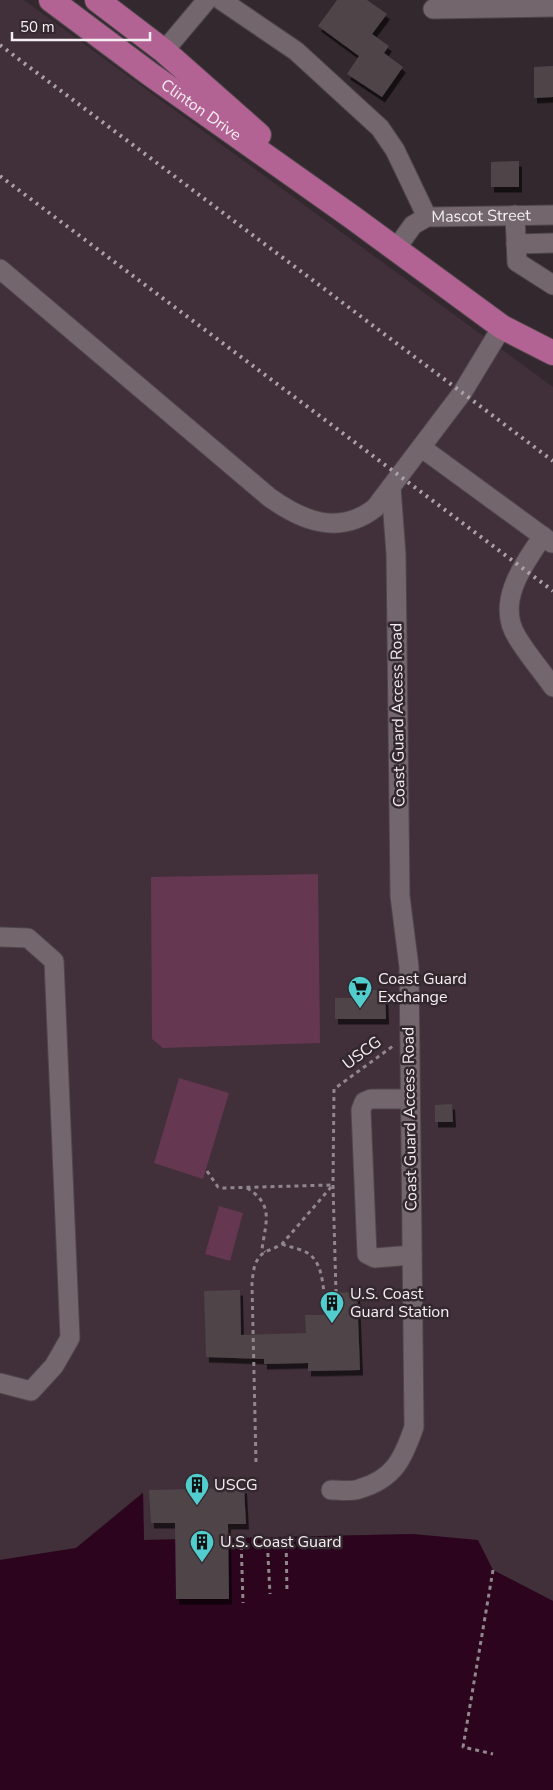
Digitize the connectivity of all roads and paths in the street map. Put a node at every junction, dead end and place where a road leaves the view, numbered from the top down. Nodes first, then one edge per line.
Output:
1 (52, 0) edge
2 (97, 0) edge
3 (221, 0) edge
4 (198, 3) edge
5 (553, 7) edge
6 (433, 9) dead end
7 (164, 51) junction
8 (515, 215) junction
9 (553, 215) edge
10 (352, 217) junction
11 (427, 217) junction
12 (516, 244) junction
13 (553, 244) edge
14 (395, 250) junction
15 (0, 269) edge
16 (553, 285) edge
17 (502, 327) junction
18 (553, 353) edge
19 (422, 448) junction
20 (391, 486) junction
21 (548, 540) edge
22 (553, 687) edge
23 (0, 937) edge
24 (394, 1045) dead end
25 (410, 1099) junction
26 (207, 1171) dead end
27 (333, 1185) junction
28 (246, 1187) junction
29 (282, 1244) junction
30 (265, 1252) junction
31 (412, 1255) junction
32 (324, 1293) dead end
33 (336, 1293) dead end
34 (0, 1383) edge
35 (256, 1462) dead end
36 (331, 1490) dead end
37 (267, 1537) dead end
38 (286, 1537) dead end
39 (240, 1538) dead end
40 (492, 1570) dead end
41 (287, 1593) dead end
42 (270, 1594) dead end
43 (243, 1603) dead end
44 (493, 1754) dead end

1 - 10 main road, Clinton Drive
2 - 7 main road, Clinton Drive
3 - 11 street
4 - 7 street
5 - 6 street
7 - 10 main road, Clinton Drive
8 - 9 street, Mascot Street
8 - 11 street, Mascot Street
8 - 12 street
10 - 14 main road, Clinton Drive
11 - 14 street, Mascot Street
12 - 13 street
12 - 16 street
14 - 17 main road, Clinton Drive
15 - 20 street
17 - 18 main road, Clinton Drive
17 - 19 street
19 - 20 street
19 - 21 street
20 - 25 street, Coast Guard Access Road
21 - 22 street
23 - 34 street
24 - 27 path, USCG
25 - 31 street, Coast Guard Access Road
25 - 31 street
26 - 28 path
27 - 28 path
27 - 29 path
27 - 33 path, USCG
28 - 30 path
29 - 30 path
29 - 32 path
30 - 35 path
31 - 36 street, Coast Guard Access Road
37 - 42 path
38 - 41 path
39 - 43 path
40 - 44 path

